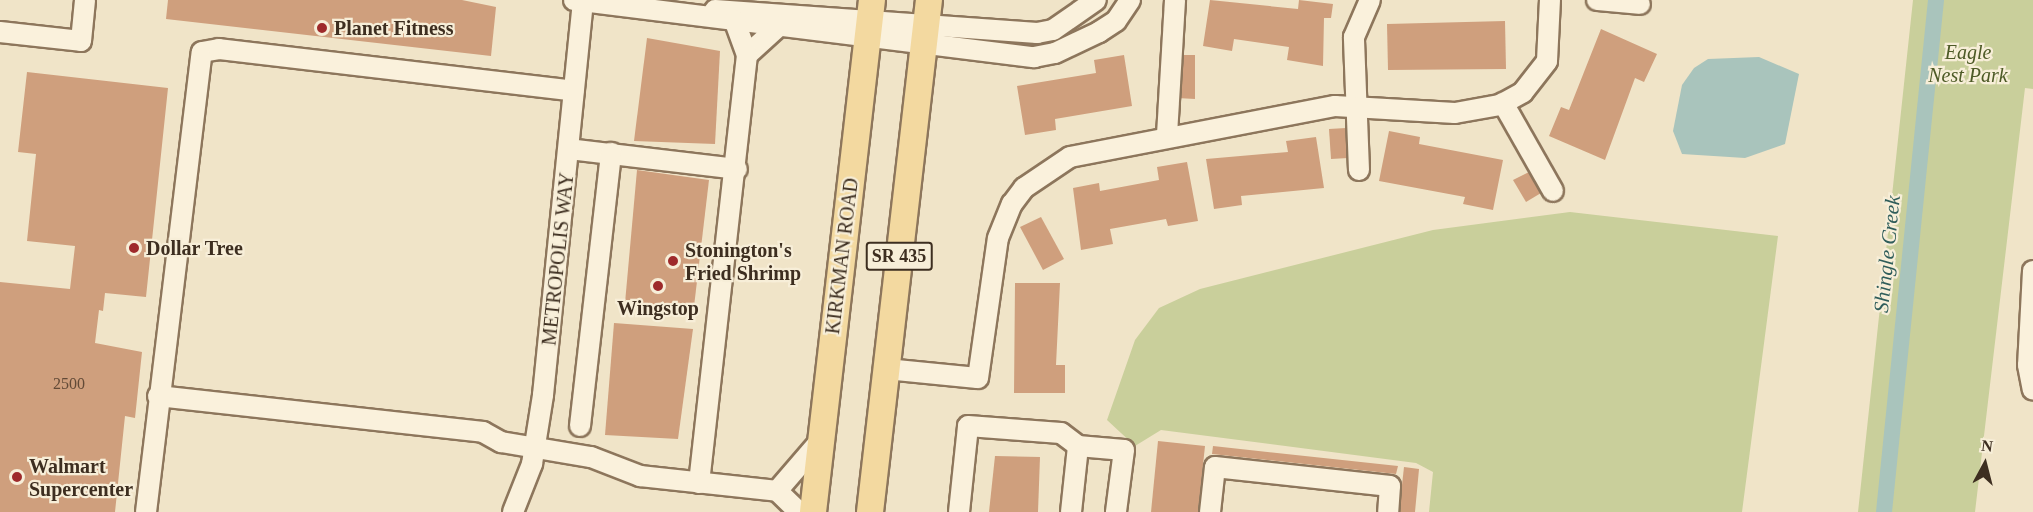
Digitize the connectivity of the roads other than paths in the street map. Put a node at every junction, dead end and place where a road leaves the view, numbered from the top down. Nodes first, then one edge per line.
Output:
1 (85, 0) edge
2 (1096, 0) edge
3 (1130, 0) edge
4 (1176, 0) edge
5 (1370, 0) edge
6 (1550, 0) edge
7 (1597, 0) edge
8 (578, 1) edge
9 (1640, 4) dead end
10 (692, 13) junction
11 (870, 18) edge
12 (734, 20) junction
13 (926, 22) edge
14 (779, 26) junction
15 (0, 32) edge
16 (1037, 33) junction
17 (747, 55) junction
18 (1034, 57) junction
19 (574, 91) junction
20 (1503, 103) junction
21 (1356, 105) junction
22 (1167, 135) junction
23 (569, 149) junction
24 (611, 153) junction
25 (737, 168) junction
26 (1359, 170) dead end
27 (1553, 191) dead end
28 (2033, 271) edge
29 (886, 369) junction
30 (2033, 390) edge
31 (158, 396) junction
32 (580, 426) dead end
33 (821, 439) junction
34 (1078, 446) junction
35 (535, 447) junction
36 (699, 483) junction
37 (777, 491) junction
38 (146, 512) edge
39 (513, 512) edge
40 (798, 512) edge
41 (813, 512) edge
42 (870, 512) edge
43 (959, 512) edge
44 (1071, 512) edge
45 (1116, 512) edge
46 (1210, 512) edge
47 (1388, 512) edge

1 - 15 street
2 - 16 street
3 - 18 street
4 - 22 street
5 - 21 street
6 - 20 street
7 - 9 street
8 - 10 street, METROPOLIS WAY
8 - 19 street, METROPOLIS WAY
10 - 11 street
10 - 12 street
11 - 13 street
11 - 14 street
11 - 33 main road, KIRKMAN ROAD / SR 435
12 - 14 street
12 - 17 street
13 - 16 street
13 - 18 street
13 - 29 main road, SR 435
14 - 17 street
16 - 18 street
17 - 25 street
19 - 23 street, METROPOLIS WAY
19 - 31 street
20 - 21 street
20 - 27 street
21 - 22 street
21 - 26 street
22 - 29 street
23 - 24 street
23 - 35 street, METROPOLIS WAY
24 - 25 street
24 - 32 street
25 - 36 street
28 - 30 street
29 - 42 main road, SR 435
31 - 35 street
31 - 38 street
33 - 37 street
33 - 41 main road, KIRKMAN ROAD / SR 435
34 - 43 street
34 - 44 street
34 - 45 street
35 - 36 street
35 - 39 street, METROPOLIS WAY
36 - 37 street
37 - 40 street
46 - 47 street

